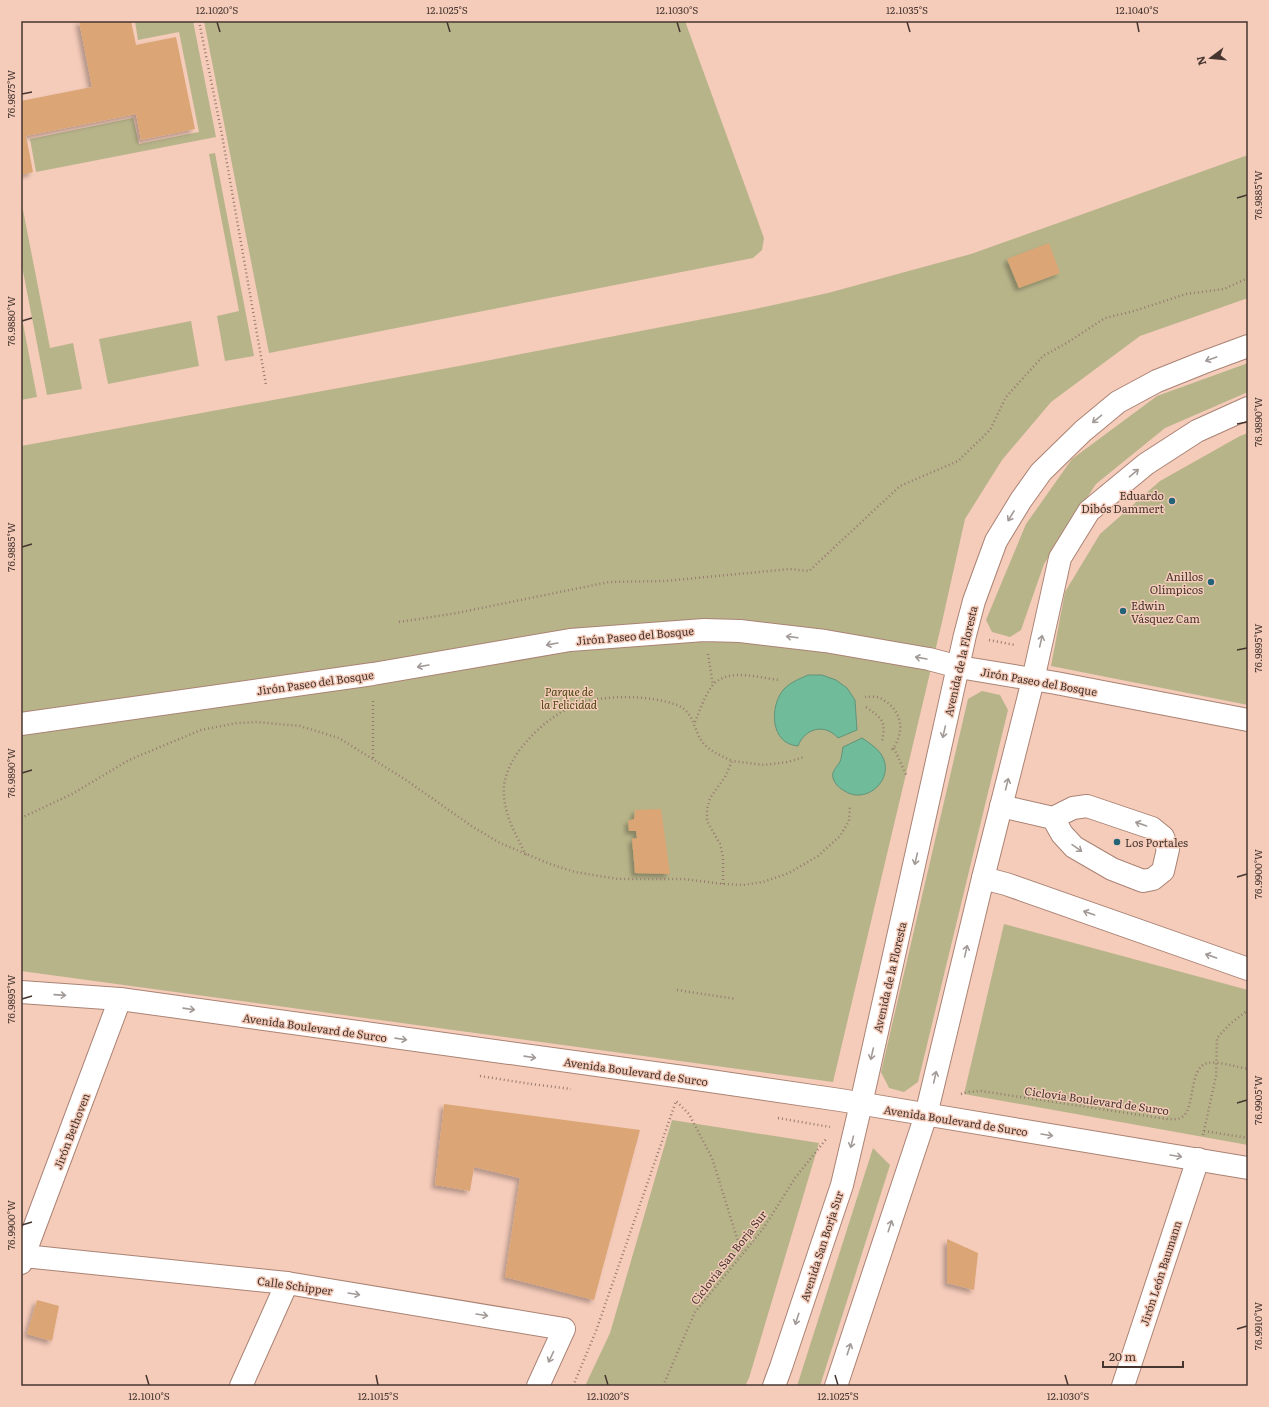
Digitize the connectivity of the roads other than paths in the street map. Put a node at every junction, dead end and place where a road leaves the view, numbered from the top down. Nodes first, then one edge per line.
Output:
1 (1248, 346) edge
2 (1248, 408) edge
3 (959, 667) junction
4 (1033, 680) junction
5 (1248, 720) edge
6 (21, 724) edge
7 (1001, 806) junction
8 (1053, 818) junction
9 (983, 878) junction
10 (1248, 969) edge
11 (21, 992) edge
12 (120, 999) junction
13 (861, 1104) junction
14 (926, 1115) junction
15 (1198, 1159) junction
16 (1248, 1168) edge
17 (22, 1260) edge
18 (288, 1283) junction
19 (241, 1386) edge
20 (538, 1386) edge
21 (774, 1386) edge
22 (836, 1386) edge
23 (1123, 1386) edge

1 -> 3 street, Avenida de la Floresta
4 -> 2 street
3 - 4 street, Jirón Paseo del Bosque
3 -> 6 street, Jirón Paseo del Bosque
3 -> 13 street, Avenida de la Floresta
4 - 5 street, Jirón Paseo del Bosque
7 -> 4 street
7 - 8 street
7 - 9 street
8 -> 8 street
10 -> 9 street
14 -> 9 street
11 -> 12 street, Avenida Boulevard de Surco
12 -> 13 street, Avenida Boulevard de Surco
12 - 17 street, Jirón Bethoven
13 - 14 street, Avenida Boulevard de Surco
13 -> 21 street, Avenida San Borja Sur
14 -> 15 street, Avenida Boulevard de Surco
22 -> 14 street
15 - 16 street, Avenida Boulevard de Surco
15 - 23 street, Jirón León Baumann
17 - 18 street, Calle Schipper
18 - 19 street
18 -> 20 street, Calle Schipper

